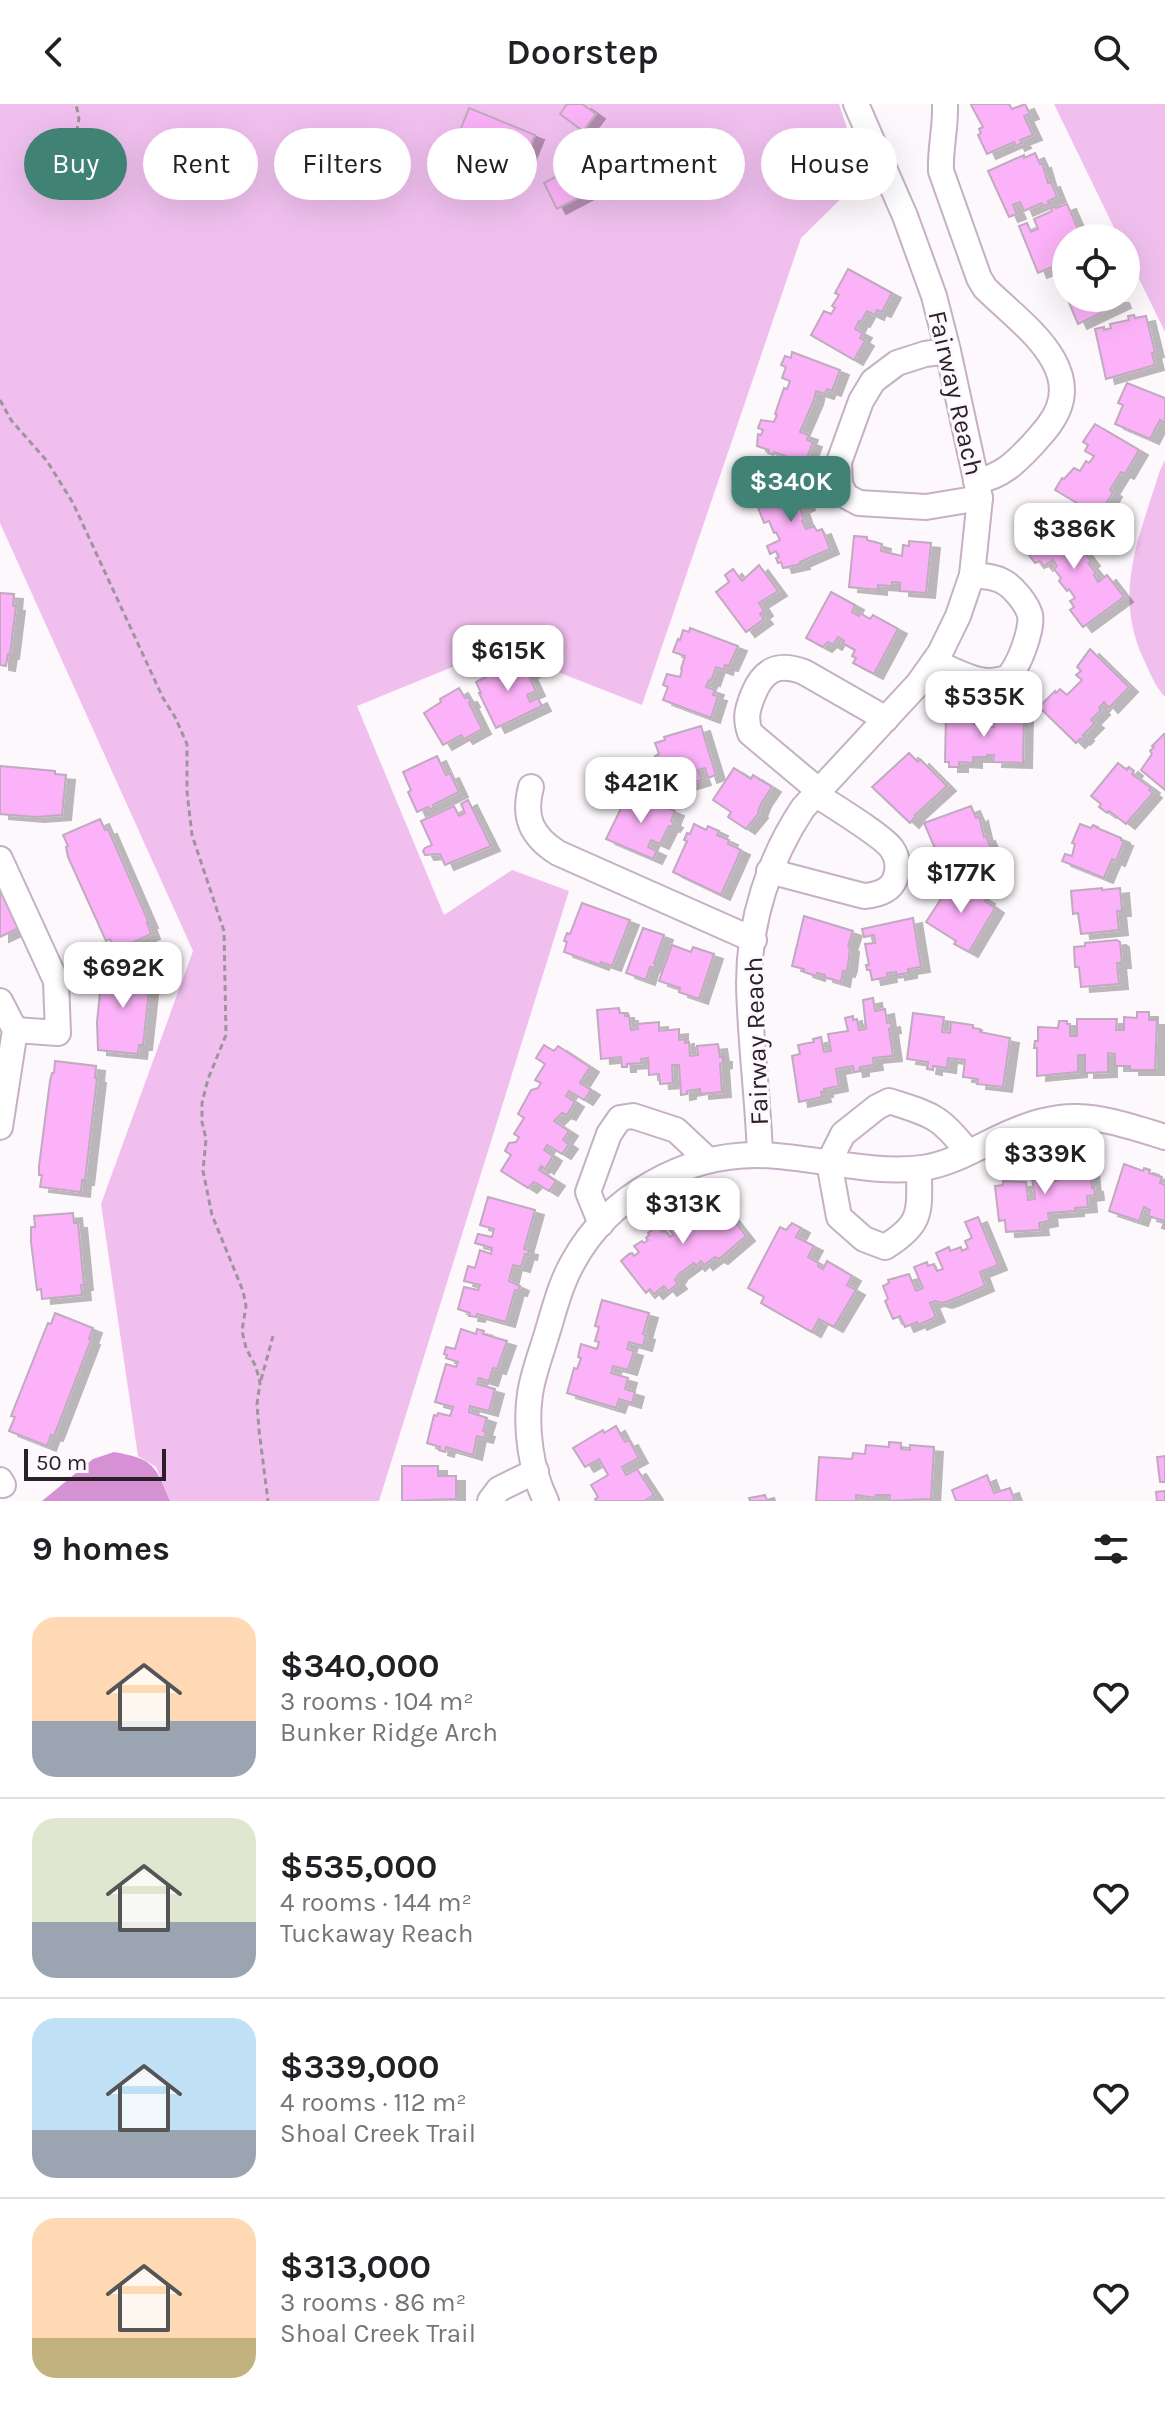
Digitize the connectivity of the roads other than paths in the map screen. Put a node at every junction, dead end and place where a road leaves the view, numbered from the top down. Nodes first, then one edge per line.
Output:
1 (856, 104) edge
2 (945, 104) edge
3 (948, 351) junction
4 (978, 489) junction
5 (972, 575) junction
6 (934, 662) junction
7 (886, 719) junction
8 (531, 787) dead end
9 (817, 792) junction
10 (0, 859) edge
11 (769, 871) junction
12 (754, 940) junction
13 (0, 1001) edge
14 (15, 1030) junction
15 (0, 1127) edge
16 (1165, 1137) edge
17 (968, 1152) junction
18 (760, 1155) junction
19 (708, 1160) junction
20 (829, 1162) junction
21 (919, 1169) junction
22 (601, 1224) junction
23 (536, 1471) junction
24 (490, 1501) edge
25 (546, 1501) edge

1 - 3 street, Fairway Reach
2 - 4 street
3 - 4 street, Fairway Reach
3 - 4 street
4 - 5 street, Fairway Reach
5 - 6 street, Fairway Reach
5 - 6 street
6 - 7 street, Fairway Reach
7 - 9 street, Fairway Reach
7 - 9 street
8 - 12 street
9 - 11 street, Fairway Reach
9 - 11 street
10 - 14 street
11 - 12 street, Fairway Reach
12 - 18 street, Fairway Reach
13 - 14 street
14 - 15 street
16 - 17 street
17 - 20 street
17 - 21 street
18 - 19 street
18 - 20 street
19 - 22 street
19 - 22 street
20 - 21 street
20 - 21 street
22 - 23 street
23 - 24 street
23 - 25 street

